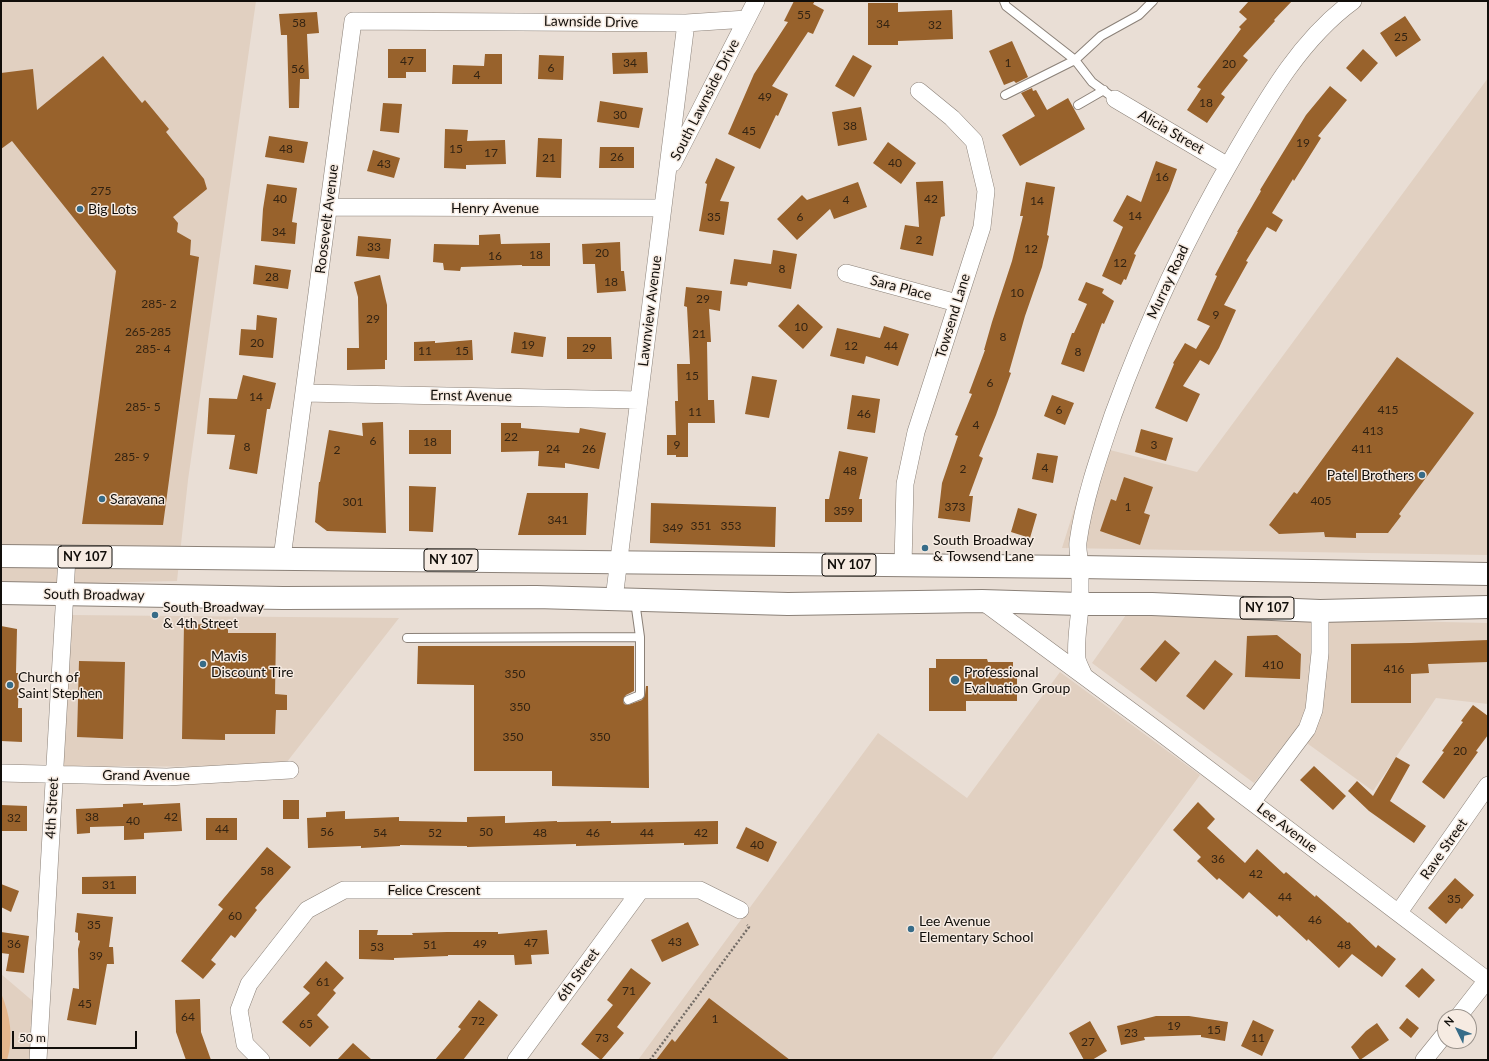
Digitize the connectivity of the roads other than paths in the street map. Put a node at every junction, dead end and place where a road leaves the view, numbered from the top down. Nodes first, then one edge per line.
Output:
1 (756, 1) edge
2 (1004, 1) edge
3 (1153, 1) edge
4 (1353, 1) edge
5 (495, 21) joint
6 (686, 23) junction
7 (745, 24) junction
8 (1075, 60) junction
9 (919, 91) dead end
10 (1005, 94) dead end
11 (1109, 95) junction
12 (1078, 105) dead end
13 (1228, 166) junction
14 (667, 173) junction
15 (328, 207) junction
16 (663, 208) junction
17 (846, 273) dead end
18 (957, 303) junction
19 (304, 393) junction
20 (639, 400) junction
21 (1, 556) edge
22 (66, 557) junction
23 (282, 558) junction
24 (619, 562) junction
25 (903, 565) junction
26 (1080, 567) junction
27 (1488, 574) edge
28 (1, 593) edge
29 (64, 595) junction
30 (625, 599) junction
31 (982, 601) junction
32 (1080, 604) junction
33 (1488, 607) edge
34 (1320, 610) junction
35 (640, 637) junction
36 (407, 638) dead end
37 (1084, 676) junction
38 (628, 700) dead end
39 (290, 770) dead end
40 (1, 773) edge
41 (54, 774) junction
42 (1488, 785) edge
43 (1252, 802) junction
44 (640, 891) junction
45 (1399, 912) junction
46 (742, 917) road end
47 (1488, 980) edge
48 (1464, 1009) edge
49 (1437, 1044) edge
50 (38, 1060) edge
51 (261, 1060) edge
52 (516, 1060) edge
53 (1424, 1060) edge

1 - 7 street, South Lawnside Drive
2 - 8 lane
3 - 8 lane
4 - 13 street, Murray Road
5 - 6 street, Lawnside Drive
5 - 15 street, Roosevelt Avenue
6 - 7 street, Lawnside Drive
6 - 14 street, Lawnview Avenue
7 - 14 street, South Lawnside Drive
8 - 10 lane
8 - 11 lane
9 - 18 street, Towsend Lane
11 - 12 lane
11 - 13 street, Alicia Street
13 - 26 street, Murray Road
14 - 16 street, Lawnview Avenue
15 - 16 street, Henry Avenue
15 - 19 street, Roosevelt Avenue
16 - 20 street, Lawnview Avenue
17 - 18 street, Sara Place
18 - 25 street, Towsend Lane
19 - 20 street, Ernst Avenue
19 - 23 street, Roosevelt Avenue
20 - 24 street, Lawnview Avenue
21 - 22 main road, NY 107
22 - 23 main road, NY 107
22 - 29 street, 4th Street
23 - 24 main road, NY 107
24 - 25 main road, NY 107
24 - 30 street, Lawnview Avenue
25 - 26 main road, NY 107
26 - 27 main road, NY 107
26 - 32 street, Murray Road
28 - 29 main road, South Broadway / NY 107
29 - 30 main road, South Broadway / NY 107
29 - 41 street, 4th Street
30 - 31 main road, NY 107
30 - 35 lane
31 - 32 main road, NY 107
31 - 37 street, Lee Avenue
32 - 34 main road, NY 107
32 - 37 street
33 - 34 main road, NY 107
34 - 43 street
35 - 36 lane
35 - 38 lane
37 - 43 street, Lee Avenue
39 - 41 street, Grand Avenue
40 - 41 street, Grand Avenue
41 - 50 street, 4th Street
42 - 45 street, Rave Street
43 - 45 street, Lee Avenue
44 - 46 street, Felice Crescent
44 - 51 street, Felice Crescent
44 - 52 street, 6th Street
45 - 47 street, Lee Avenue
47 - 48 street
49 - 53 street

